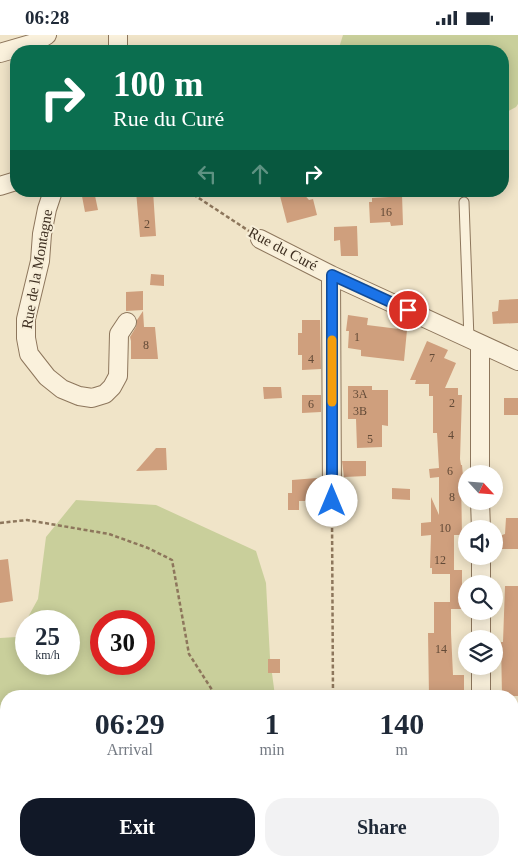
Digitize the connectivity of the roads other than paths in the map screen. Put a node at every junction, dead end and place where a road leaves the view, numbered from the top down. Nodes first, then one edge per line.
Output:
1 (48, 35) edge
2 (27, 45) edge
3 (51, 197) edge
4 (464, 202) dead end
5 (260, 239) road end
6 (332, 275) junction
7 (127, 322) dead end
8 (474, 341) junction
9 (518, 361) edge
10 (480, 465) edge
11 (332, 501) road end
12 (481, 675) edge
13 (481, 690) edge

1 - 2 street
3 - 7 street, Rue de la Montagne
4 - 8 lane
5 - 6 street, Rue du Curé
6 - 8 street, Rue du Curé
6 - 11 street
8 - 9 street, Rue du Curé
8 - 10 street
12 - 13 street

